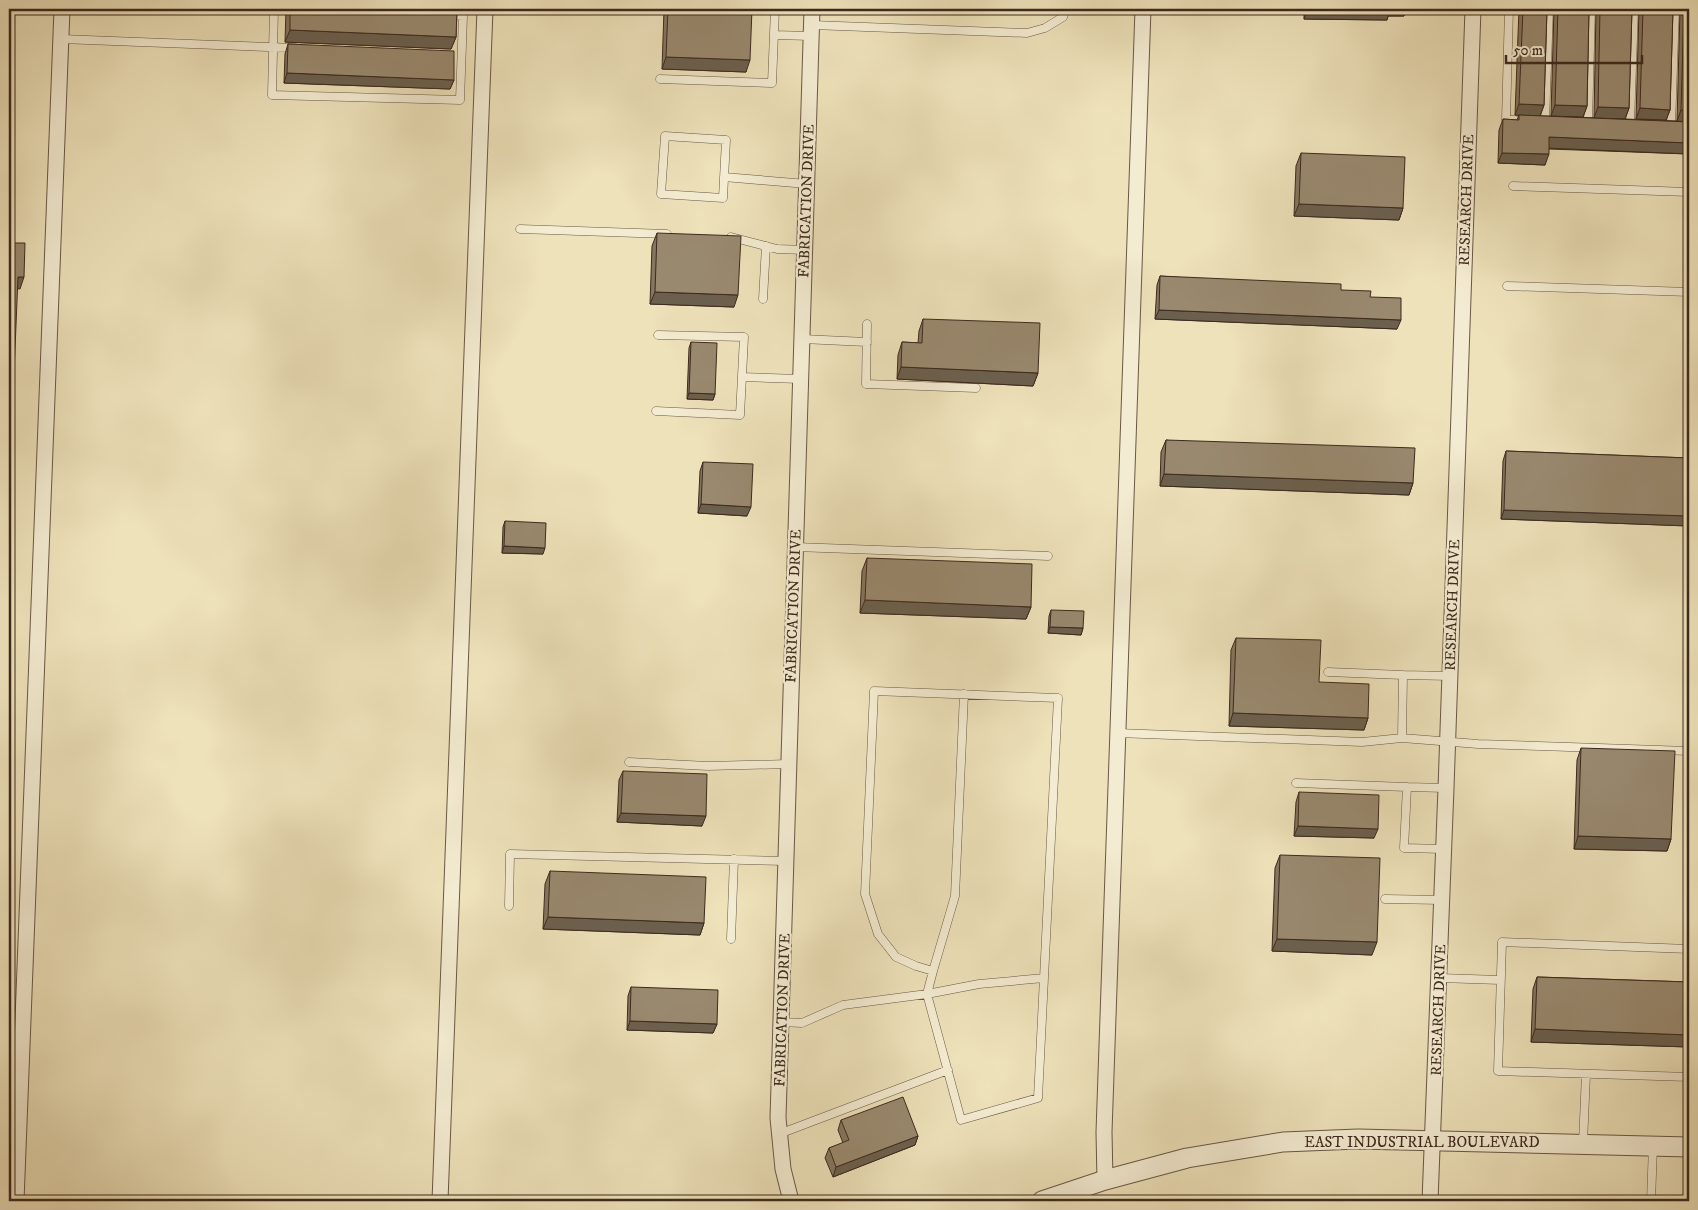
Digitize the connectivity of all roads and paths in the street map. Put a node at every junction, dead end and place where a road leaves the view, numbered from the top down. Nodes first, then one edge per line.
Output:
1 (62, 9) edge
2 (274, 9) edge
3 (485, 9) edge
4 (775, 9) edge
5 (812, 9) edge
6 (1066, 9) edge
7 (1143, 9) edge
8 (1473, 9) edge
9 (1509, 9) edge
10 (1549, 9) edge
11 (1591, 9) edge
12 (1634, 9) edge
13 (1675, 9) edge
14 (443, 15) edge
15 (811, 30) junction
16 (774, 35) junction
17 (61, 39) junction
18 (273, 48) junction
19 (303, 49) edge
20 (452, 54) edge
21 (462, 54) junction
22 (660, 79) dead end
23 (1525, 120) edge
24 (1535, 121) edge
25 (1596, 123) edge
26 (1622, 124) edge
27 (1680, 126) edge
28 (724, 177) junction
29 (807, 184) junction
30 (1513, 186) dead end
31 (1689, 192) edge
32 (520, 229) dead end
33 (672, 234) edge
34 (718, 236) edge
35 (766, 246) junction
36 (804, 250) junction
37 (1507, 286) dead end
38 (1689, 292) edge
39 (763, 299) dead end
40 (867, 324) dead end
41 (658, 335) dead end
42 (802, 339) junction
43 (867, 342) junction
44 (742, 377) junction
45 (800, 379) junction
46 (976, 388) edge
47 (656, 411) dead end
48 (795, 547) junction
49 (1048, 556) dead end
50 (1328, 672) dead end
51 (1403, 675) junction
52 (1450, 676) junction
53 (964, 694) junction
54 (1118, 733) junction
55 (1402, 738) junction
56 (1448, 740) junction
57 (1689, 751) edge
58 (629, 762) dead end
59 (789, 764) junction
60 (1296, 783) dead end
61 (1407, 787) junction
62 (1446, 788) junction
63 (1444, 849) junction
64 (734, 860) junction
65 (786, 861) junction
66 (1385, 899) dead end
67 (1442, 900) junction
68 (509, 906) dead end
69 (731, 939) dead end
70 (1689, 949) edge
71 (933, 971) junction
72 (1044, 978) junction
73 (1440, 978) junction
74 (1500, 980) junction
75 (927, 994) junction
76 (781, 1022) junction
77 (948, 1070) junction
78 (1586, 1074) junction
79 (1689, 1077) edge
80 (779, 1134) junction
81 (1432, 1140) junction
82 (1583, 1143) junction
83 (1653, 1145) junction
84 (1689, 1146) edge
85 (1105, 1180) junction
86 (14, 1200) edge
87 (440, 1201) edge
88 (791, 1201) edge
89 (1042, 1201) edge
90 (1430, 1201) edge
91 (1651, 1201) edge

1 - 17 street
2 - 18 lane
3 - 87 street
4 - 16 lane
5 - 15 street, FABRICATION DRIVE
6 - 15 lane
7 - 54 street
8 - 52 street, RESEARCH DRIVE
9 - 23 lane
10 - 24 lane
11 - 25 lane
12 - 26 lane
13 - 27 lane
14 - 21 lane
15 - 16 lane
15 - 29 street, FABRICATION DRIVE
16 - 22 lane
17 - 18 lane
17 - 86 street
18 - 19 lane
18 - 21 lane
20 - 21 lane
28 - 28 lane
28 - 29 lane
29 - 36 street, FABRICATION DRIVE
30 - 31 lane
32 - 33 lane
34 - 35 lane
35 - 36 lane
35 - 39 lane
36 - 42 street, FABRICATION DRIVE
37 - 38 lane
40 - 43 lane
41 - 44 lane
42 - 43 lane
42 - 45 street, FABRICATION DRIVE
43 - 46 lane
44 - 45 lane
44 - 47 lane
45 - 48 street, FABRICATION DRIVE
48 - 49 lane
48 - 59 street, FABRICATION DRIVE
50 - 51 lane
51 - 52 lane
51 - 55 lane
52 - 56 street, RESEARCH DRIVE
53 - 71 lane
53 - 71 lane
53 - 72 lane
54 - 55 lane
54 - 85 street
55 - 56 lane
56 - 57 lane
56 - 62 street, RESEARCH DRIVE
58 - 59 lane
59 - 65 street, FABRICATION DRIVE
60 - 61 lane
61 - 62 lane
61 - 63 lane
62 - 63 street, RESEARCH DRIVE
63 - 67 street, RESEARCH DRIVE
64 - 65 lane
64 - 68 lane
64 - 69 lane
65 - 76 street, FABRICATION DRIVE
66 - 67 lane
67 - 73 street, RESEARCH DRIVE
70 - 74 lane
71 - 75 lane
72 - 75 lane
72 - 77 lane
73 - 74 lane
73 - 81 street, RESEARCH DRIVE
74 - 78 lane
75 - 76 lane
75 - 77 lane
76 - 80 street, FABRICATION DRIVE
77 - 80 lane
78 - 79 lane
78 - 82 lane
80 - 88 street, FABRICATION DRIVE
81 - 82 street, EAST INDUSTRIAL BOULEVARD
81 - 85 street, EAST INDUSTRIAL BOULEVARD
81 - 90 street, RESEARCH DRIVE
82 - 83 street, EAST INDUSTRIAL BOULEVARD
83 - 84 street, EAST INDUSTRIAL BOULEVARD
83 - 91 lane
85 - 89 street, EAST INDUSTRIAL BOULEVARD

